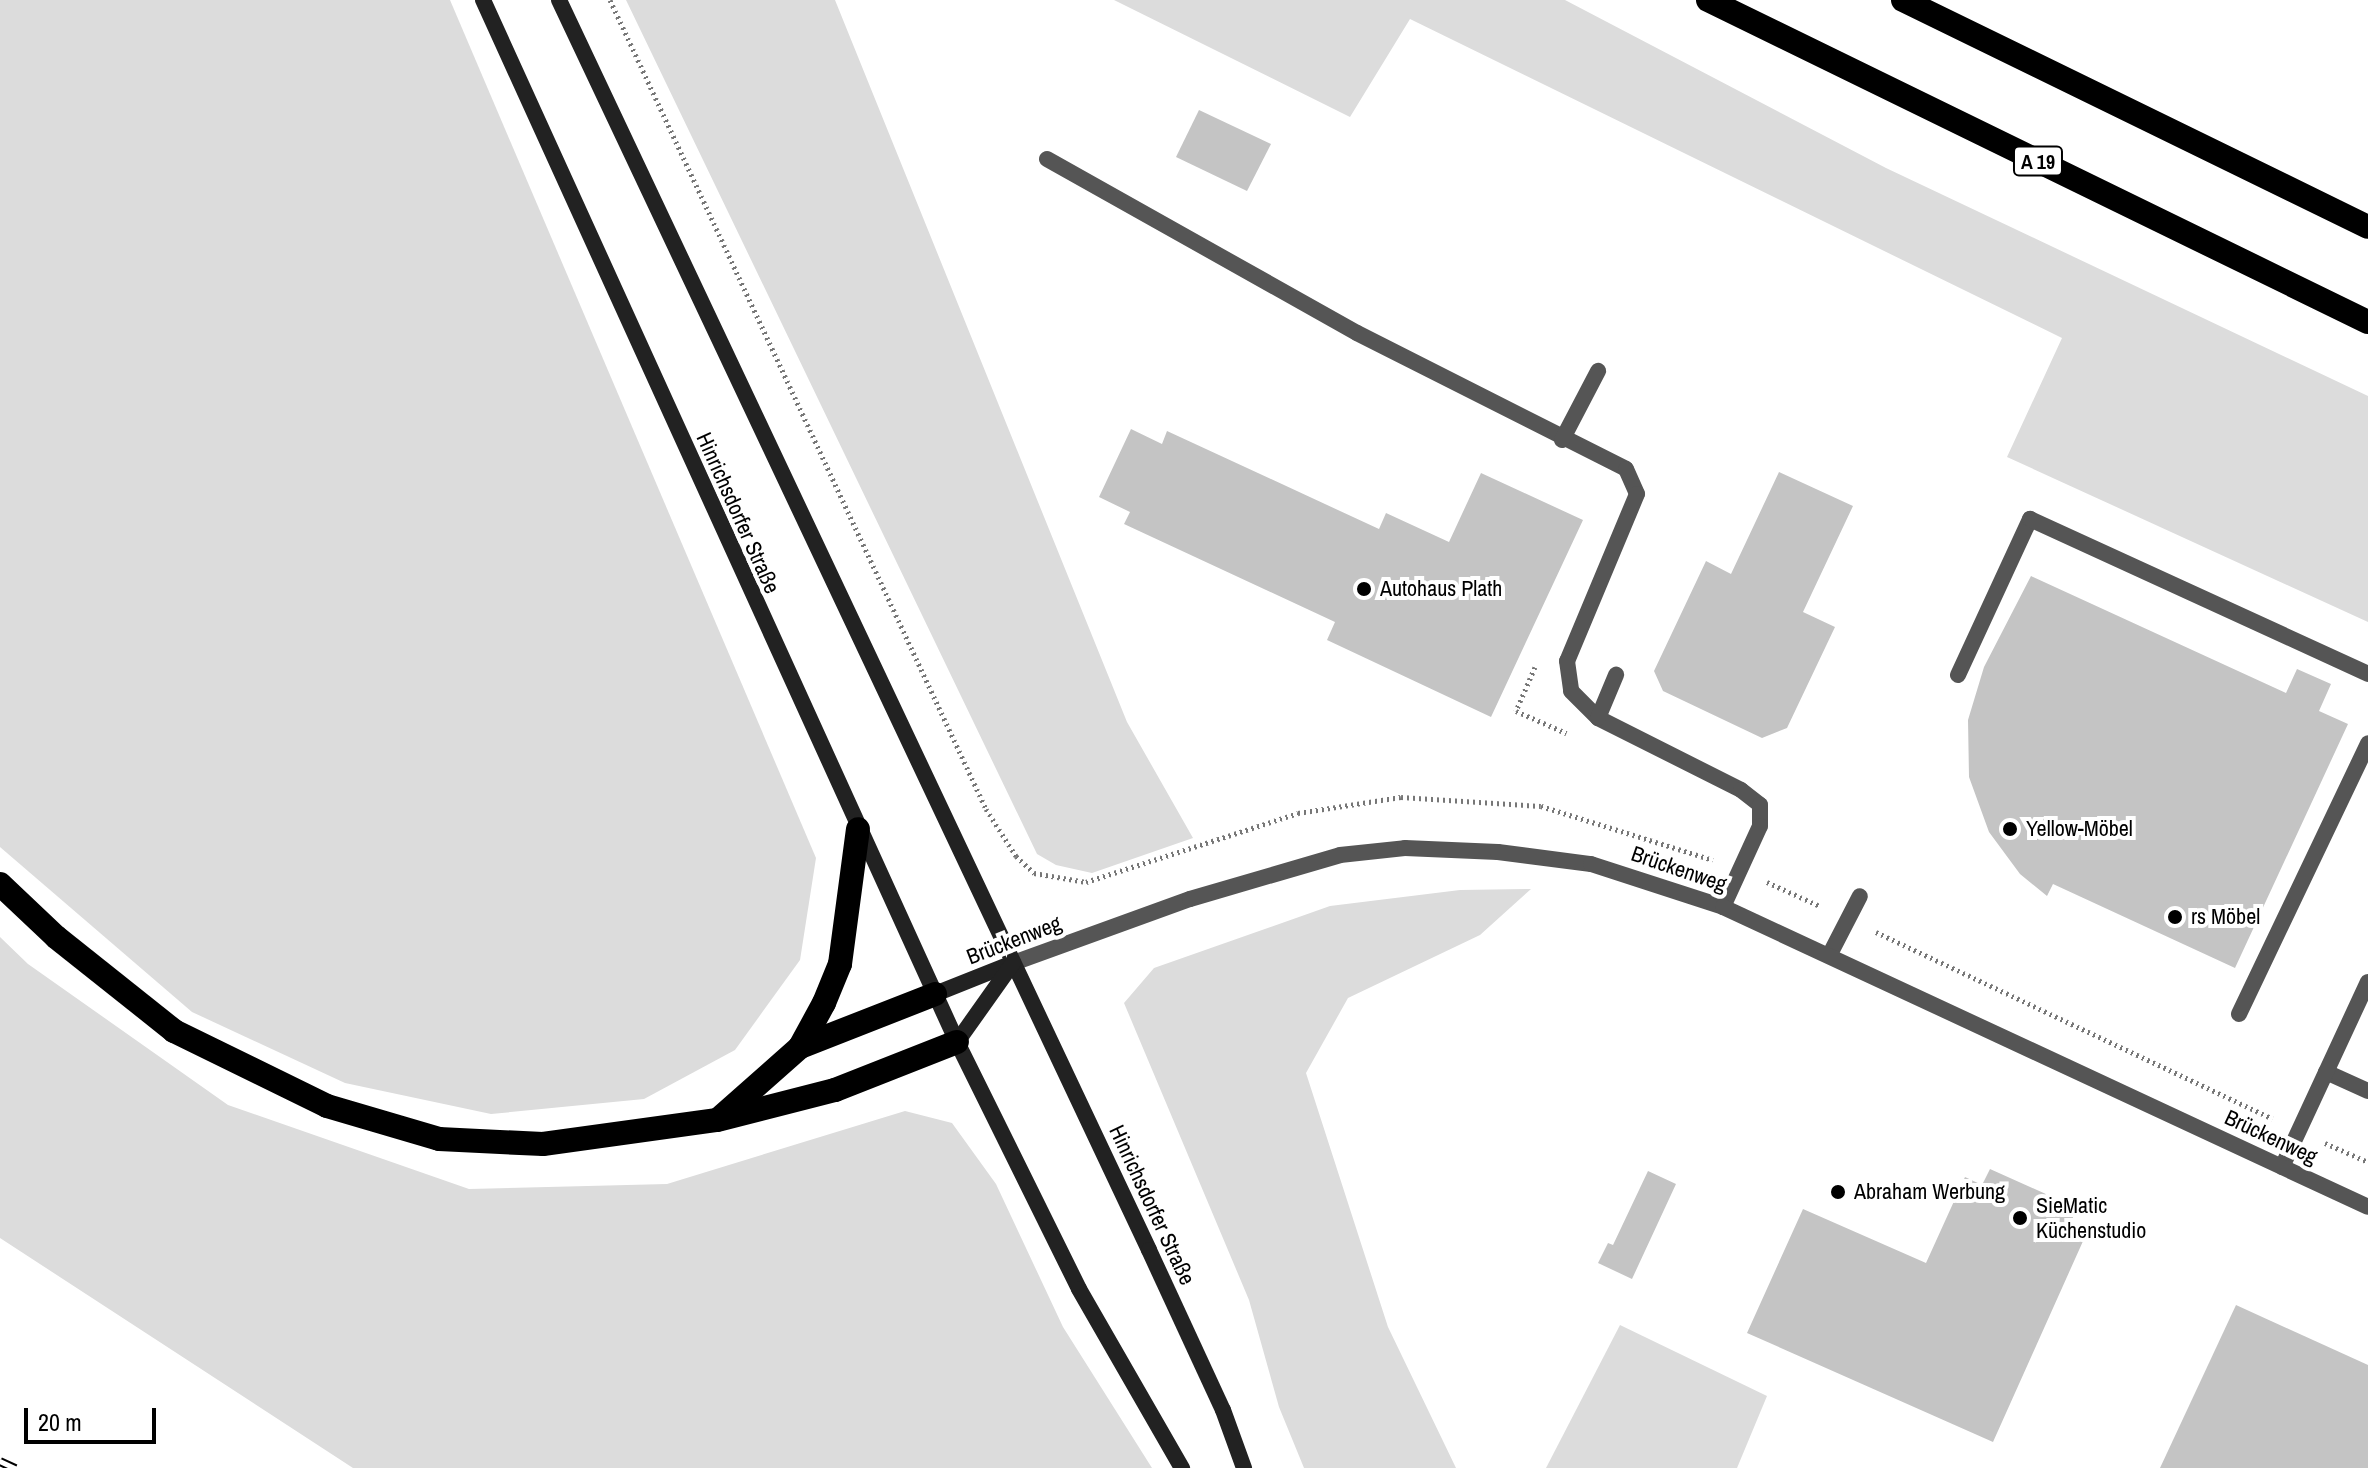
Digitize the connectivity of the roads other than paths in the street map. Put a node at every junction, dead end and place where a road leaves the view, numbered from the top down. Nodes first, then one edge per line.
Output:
1 (483, 0) edge
2 (559, 0) edge
3 (1708, 0) edge
4 (1903, 0) edge
5 (1047, 159) dead end
6 (2368, 227) edge
7 (2368, 322) edge
8 (1598, 371) dead end
9 (1562, 440) junction
10 (2368, 674) edge
11 (1616, 675) dead end
12 (1958, 675) dead end
13 (1598, 718) junction
14 (2368, 743) edge
15 (858, 829) junction
16 (0, 884) edge
17 (1860, 896) dead end
18 (1723, 907) junction
19 (1830, 954) junction
20 (1013, 963) junction
21 (2368, 982) edge
22 (935, 994) junction
23 (2239, 1014) dead end
24 (957, 1042) junction
25 (800, 1047) junction
26 (2326, 1072) junction
27 (2368, 1091) edge
28 (717, 1120) junction
29 (2282, 1167) junction
30 (2368, 1207) edge
31 (1182, 1468) edge
32 (1244, 1468) edge

1 - 15 main road, Hinrichsdorfer Straße
2 - 20 main road, Hinrichsdorfer Straße
3 - 7 highway, A 19
4 - 6 highway
5 - 9 street
8 - 9 street
9 - 13 street
10 - 12 street
11 - 13 street
13 - 18 street
14 - 23 street
15 - 22 main road, Hinrichsdorfer Straße
15 - 25 highway
16 - 28 highway
17 - 19 street
18 - 19 street, Brückenweg
18 - 20 street, Brückenweg
19 - 29 street, Brückenweg
20 - 22 main road, Brückenweg
20 - 24 main road
20 - 32 main road, Hinrichsdorfer Straße
21 - 26 street
22 - 24 main road, Hinrichsdorfer Straße
22 - 25 highway
24 - 28 highway
24 - 31 main road, Hinrichsdorfer Straße
25 - 28 highway
26 - 27 street
26 - 29 street
29 - 30 street, Brückenweg

